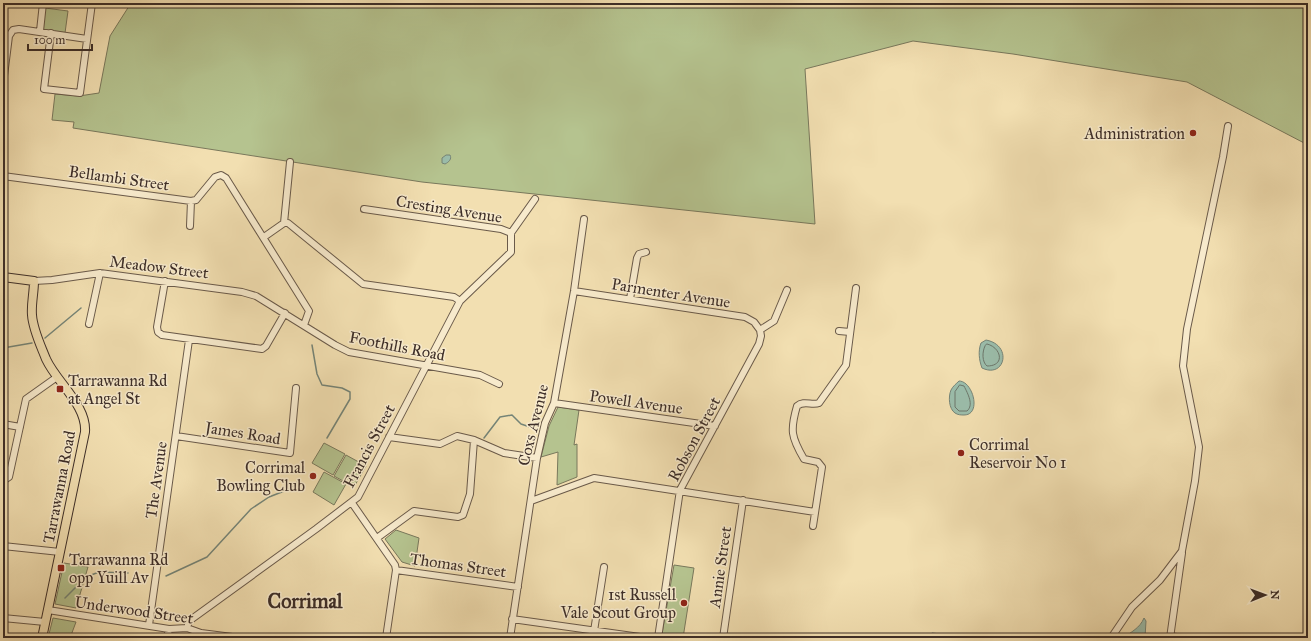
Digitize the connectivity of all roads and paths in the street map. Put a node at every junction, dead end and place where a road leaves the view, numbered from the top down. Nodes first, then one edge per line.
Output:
1 (43, 3) edge
2 (92, 3) edge
3 (40, 31) junction
4 (51, 33) junction
5 (87, 39) junction
6 (3, 84) edge
7 (1228, 126) dead end
8 (290, 162) dead end
9 (3, 176) edge
10 (535, 199) dead end
11 (191, 201) junction
12 (364, 209) dead end
13 (584, 219) dead end
14 (284, 223) junction
15 (190, 226) dead end
16 (511, 233) junction
17 (264, 237) junction
18 (646, 252) dead end
19 (100, 273) junction
20 (3, 277) edge
21 (34, 281) junction
22 (165, 281) junction
23 (856, 288) dead end
24 (787, 290) dead end
25 (574, 291) junction
26 (776, 293) dead end
27 (784, 296) junction
28 (630, 299) junction
29 (460, 300) junction
30 (285, 313) junction
31 (89, 324) dead end
32 (304, 325) junction
33 (760, 330) junction
34 (839, 331) dead end
35 (850, 332) junction
36 (189, 340) junction
37 (426, 365) junction
38 (57, 377) junction
39 (499, 384) dead end
40 (296, 388) dead end
41 (554, 403) junction
42 (3, 424) edge
43 (715, 426) junction
44 (20, 427) junction
45 (176, 436) junction
46 (389, 437) junction
47 (474, 440) junction
48 (537, 458) junction
49 (3, 481) edge
50 (680, 490) junction
51 (743, 500) junction
52 (531, 501) junction
53 (352, 503) junction
54 (815, 512) junction
55 (813, 526) dead end
56 (377, 538) junction
57 (3, 546) edge
58 (1182, 551) junction
59 (60, 552) junction
60 (604, 567) dead end
61 (396, 570) junction
62 (518, 587) junction
63 (48, 610) junction
64 (3, 618) edge
65 (512, 619) junction
66 (45, 622) junction
67 (149, 625) junction
68 (187, 628) junction
69 (169, 629) junction
70 (594, 631) junction
71 (1170, 637) edge
72 (42, 638) edge
73 (167, 638) edge
74 (240, 638) edge
75 (386, 638) edge
76 (510, 638) edge
77 (647, 638) edge
78 (658, 638) edge
79 (723, 638) edge
80 (1111, 638) edge
81 (1182, 638) edge

1 - 3 street
2 - 5 street
3 - 4 street
3 - 6 street
4 - 5 street
4 - 5 street
7 - 58 street
8 - 14 street
9 - 11 street, Bellambi Street
10 - 16 street
11 - 15 street
11 - 17 street
12 - 16 street, Cresting Avenue
13 - 25 street, Coxs Avenue
14 - 17 street
14 - 29 street
16 - 29 street, Cresting Avenue
17 - 32 street
18 - 28 street
19 - 21 street, Meadow Street
19 - 22 street, Meadow Street
19 - 31 street
20 - 21 main road, Meadow Street
21 - 38 main road, Tarrawanna Road
22 - 30 street, Meadow Street
22 - 36 street
23 - 35 street
24 - 27 street
25 - 28 street, Parmenter Avenue
25 - 41 street, Coxs Avenue
26 - 27 street
27 - 33 street
28 - 33 street, Parmenter Avenue
29 - 37 street, Francis Street
30 - 32 street, Meadow Street
30 - 36 street
32 - 37 street, Foothills Road
33 - 43 street, Robson Street
34 - 35 street
35 - 54 street
36 - 45 street, The Avenue
37 - 39 street, Foothills Road
37 - 46 street, Francis Street
38 - 44 street
38 - 59 main road, Tarrawanna Road
40 - 45 street, James Road
41 - 43 street, Powell Avenue
41 - 48 street, Coxs Avenue
42 - 44 street
43 - 50 street, Robson Street
44 - 49 street
45 - 67 street, The Avenue
46 - 47 street
46 - 53 street, Francis Street
47 - 48 street
47 - 56 street
48 - 52 street, Coxs Avenue
50 - 51 street
50 - 52 street
50 - 78 street, Robson Street
51 - 54 street
51 - 79 street, Annie Street
52 - 62 street, Coxs Avenue
53 - 56 street
53 - 68 street, Francis Street
54 - 55 street
56 - 61 street
57 - 59 street
58 - 71 street
58 - 80 street
59 - 63 main road, Tarrawanna Road
60 - 70 street
61 - 62 street, Thomas Street
61 - 75 street
62 - 65 street, Coxs Avenue
63 - 66 main road, Tarrawanna Road
63 - 67 street, Underwood Street
64 - 66 street
65 - 70 street
65 - 76 street, Coxs Avenue
66 - 72 main road, Tarrawanna Road
67 - 69 street, Underwood Street
68 - 69 street, Underwood Street
68 - 74 street, Underwood Street
69 - 73 street
70 - 77 street
71 - 81 street

